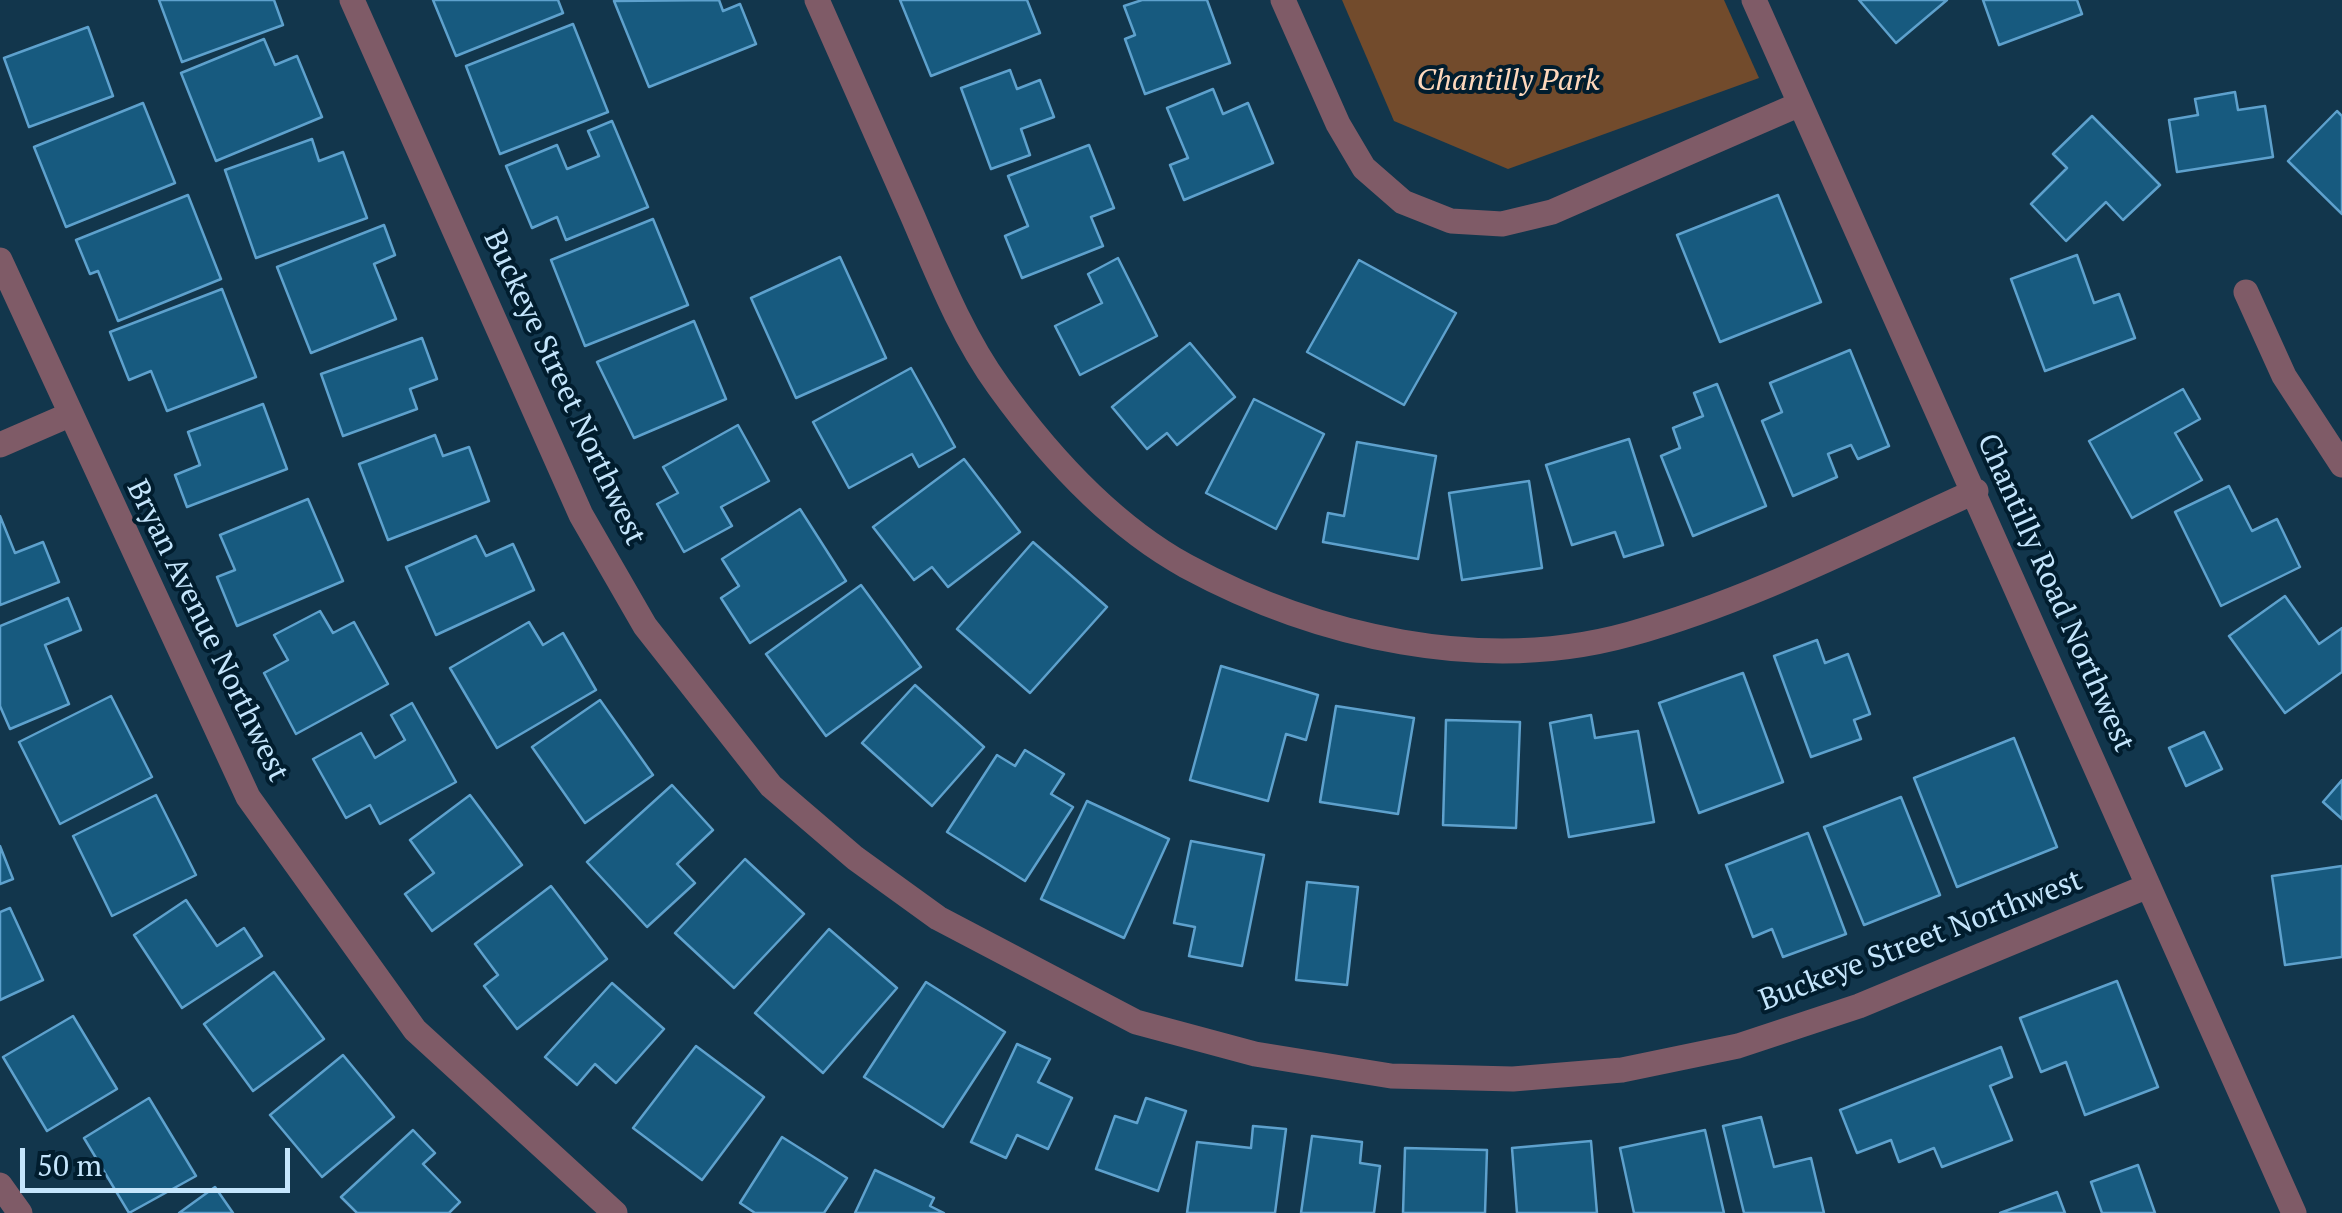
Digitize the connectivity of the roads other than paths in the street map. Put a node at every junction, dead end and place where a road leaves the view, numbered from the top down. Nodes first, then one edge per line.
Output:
1 (352, 0) edge
2 (817, 0) edge
3 (1283, 0) edge
4 (1754, 0) edge
5 (1800, 104) junction
6 (0, 260) edge
7 (2246, 292) dead end
8 (68, 416) junction
9 (0, 445) edge
10 (2342, 465) edge
11 (1976, 492) junction
12 (2148, 886) junction
13 (0, 1186) edge
14 (20, 1213) edge
15 (614, 1213) edge
16 (2294, 1213) edge

1 - 12 street, Buckeye Street Northwest
2 - 11 street
3 - 5 street
4 - 5 street, Chantilly Road Northwest
5 - 11 street, Chantilly Road Northwest
6 - 8 street, Bryan Avenue Northwest
7 - 10 street
8 - 9 street
8 - 15 street, Bryan Avenue Northwest
11 - 12 street, Chantilly Road Northwest
12 - 16 street, Chantilly Road Northwest
13 - 14 street

